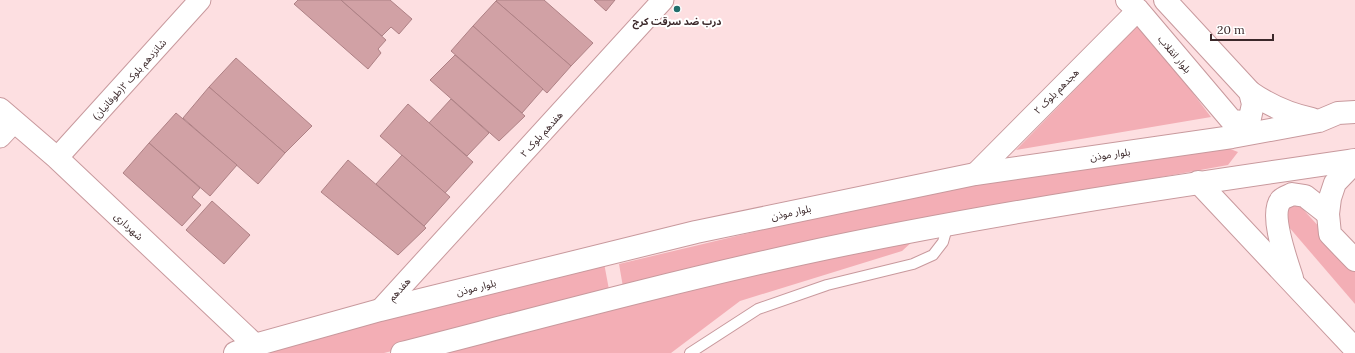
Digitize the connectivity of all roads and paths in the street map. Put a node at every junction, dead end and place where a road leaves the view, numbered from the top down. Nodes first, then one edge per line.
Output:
1 (200, 0) edge
2 (663, 0) edge
3 (1165, 0) edge
4 (1132, 5) edge
5 (1250, 92) junction
6 (1355, 112) edge
7 (1319, 121) junction
8 (5, 123) edge
9 (57, 158) junction
10 (1355, 161) edge
11 (975, 174) junction
12 (1198, 182) junction
13 (1328, 214) junction
14 (948, 224) junction
15 (1355, 260) edge
16 (418, 268) joint
17 (1296, 286) junction
18 (380, 310) junction
19 (245, 349) edge
20 (1355, 349) edge
21 (402, 353) edge
22 (690, 353) edge

1 - 9 street, شانزدهم بلوک ۲(طوفانیان)
2 - 16 street, هفدهم بلوک ۲
3 - 5 main road
4 - 5 main road, بلوار انقلاب
4 - 11 street, هجدهم بلوک ۲
5 - 7 main road
6 - 7 main road, بلوار موذن
7 - 11 main road, بلوار موذن
8 - 9 main road, شهرداری
9 - 19 main road, شهرداری
10 - 12 main road
10 - 13 main road
11 - 18 main road, بلوار موذن
12 - 14 main road
12 - 17 main road
13 - 15 main road
13 - 17 main road
14 - 21 main road
14 - 22 lane
16 - 18 street, هفدهم
17 - 20 main road
18 - 19 main road, بلوار موذن

